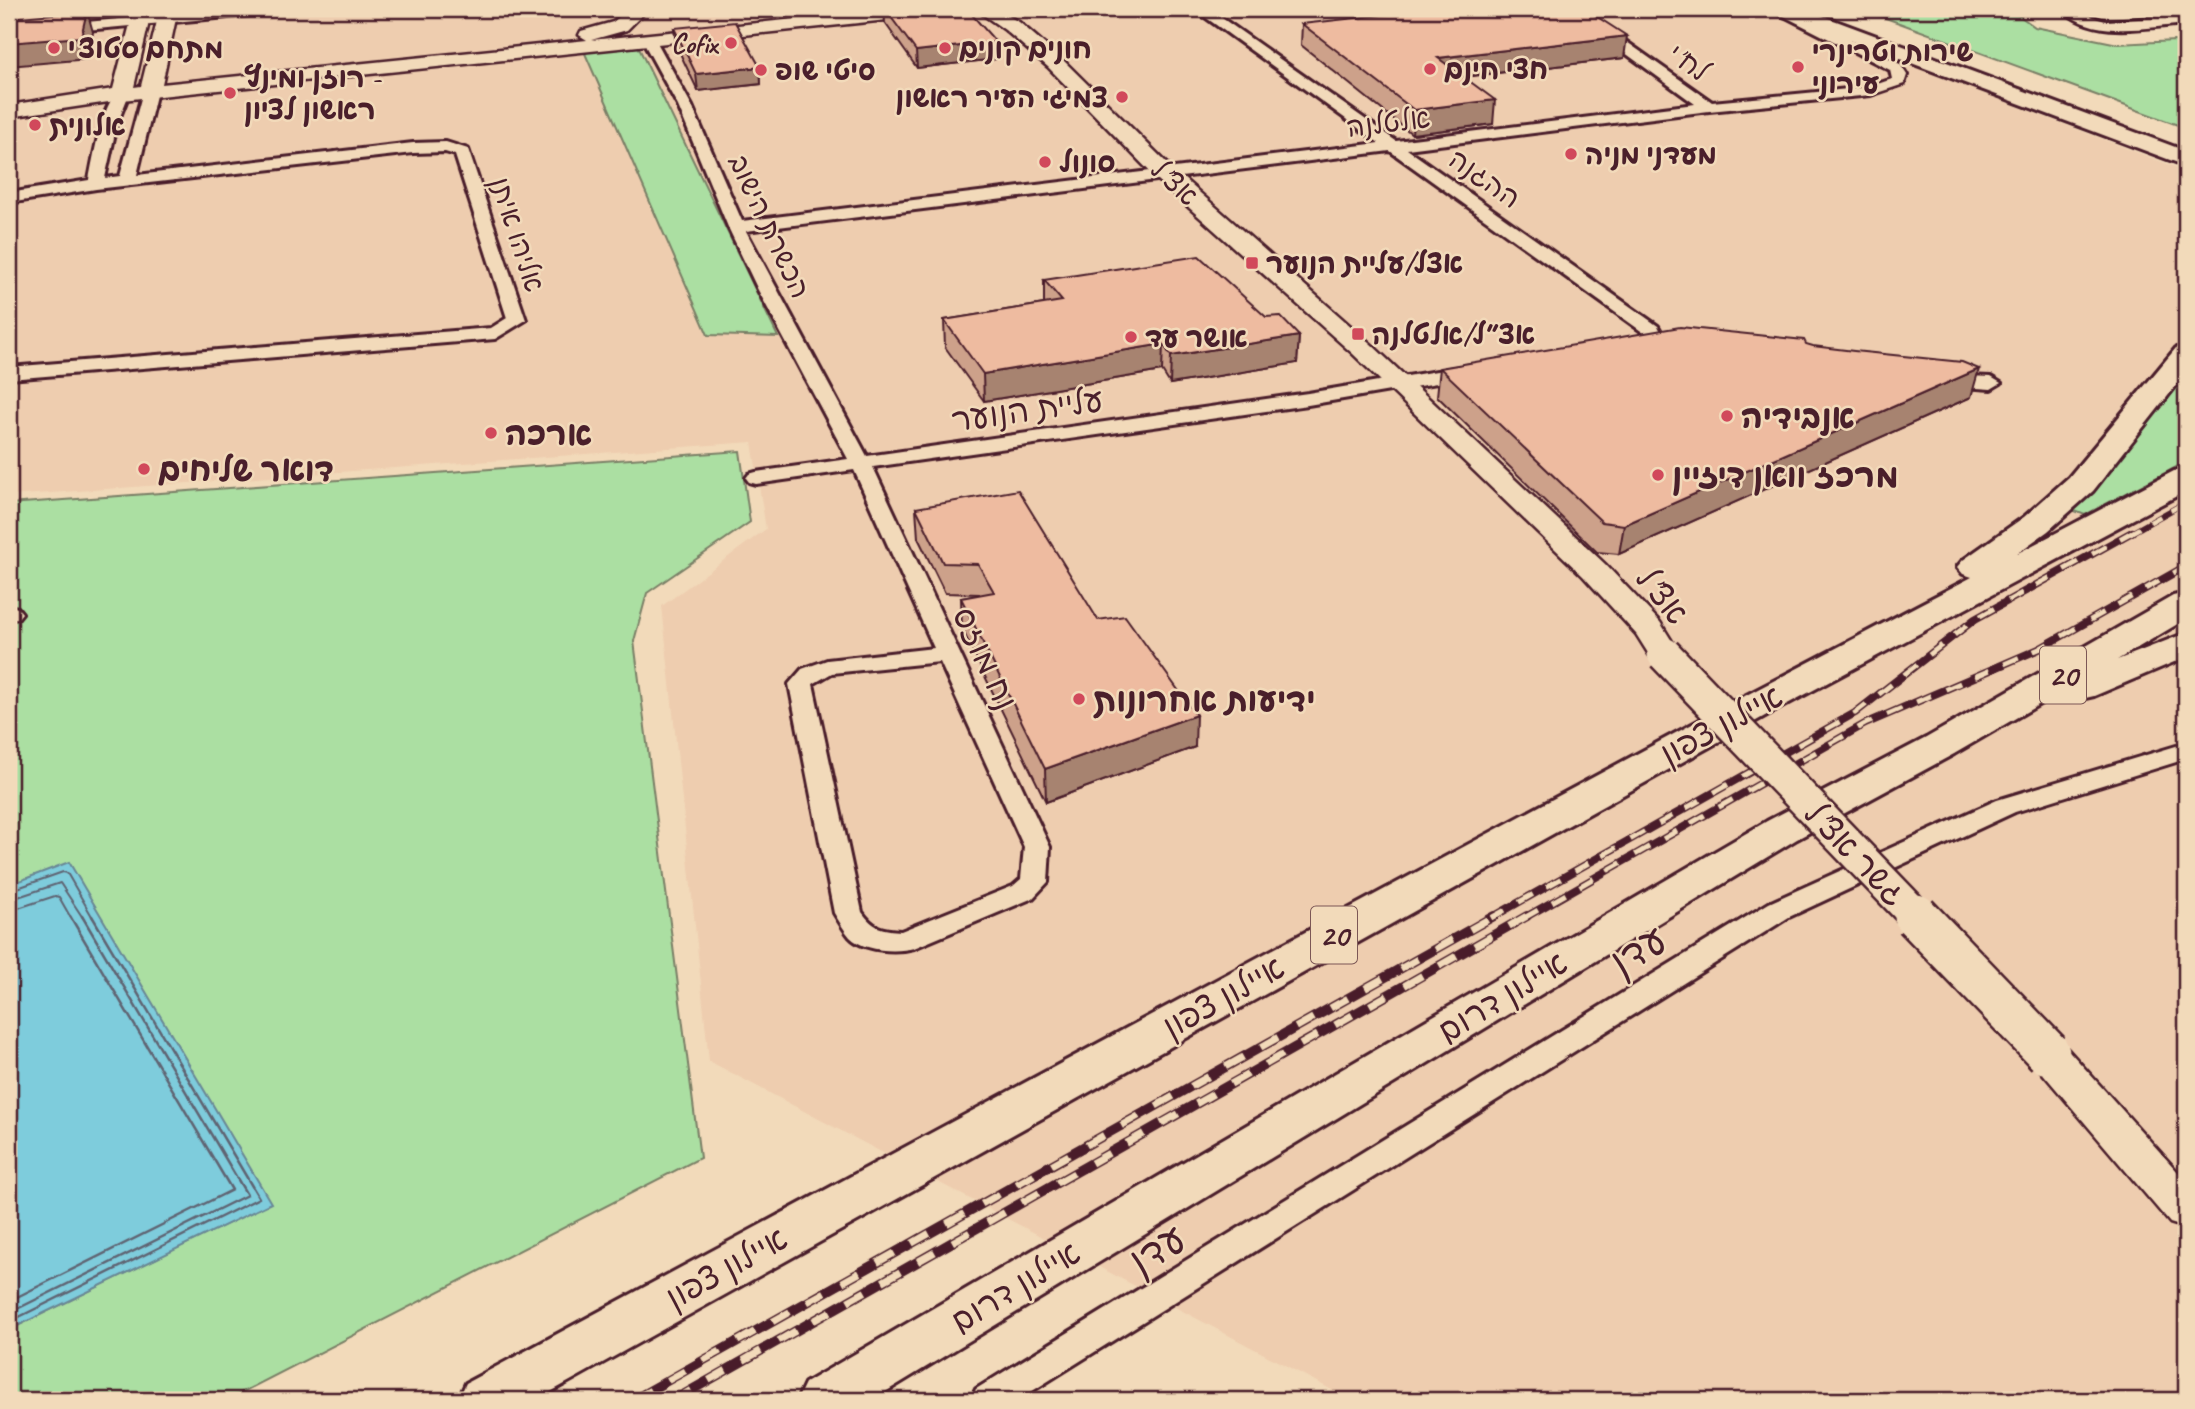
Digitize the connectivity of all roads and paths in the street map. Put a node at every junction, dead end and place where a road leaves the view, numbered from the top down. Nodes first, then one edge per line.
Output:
1 (271, 9) edge
2 (856, 9) edge
3 (944, 9) edge
4 (984, 9) edge
5 (1201, 9) edge
6 (1572, 9) edge
7 (1777, 9) edge
8 (1785, 9) edge
9 (1821, 9) edge
10 (2069, 9) edge
11 (2177, 9) edge
12 (168, 14) edge
13 (2186, 14) edge
14 (142, 15) edge
15 (1006, 18) edge
16 (2186, 20) edge
17 (646, 29) edge
18 (9, 33) edge
19 (152, 86) junction
20 (124, 89) junction
21 (9, 101) edge
22 (1709, 107) junction
23 (9, 111) edge
24 (1363, 125) junction
25 (1447, 141) junction
26 (2186, 144) edge
27 (1394, 148) junction
28 (2186, 159) edge
29 (1166, 175) junction
30 (127, 181) junction
31 (96, 184) junction
32 (9, 198) edge
33 (736, 227) junction
34 (1660, 347) edge
35 (2186, 354) edge
36 (1495, 371) edge
37 (9, 373) edge
38 (1918, 378) edge
39 (1991, 383) dead end
40 (1394, 387) junction
41 (862, 465) junction
42 (756, 478) dead end
43 (2186, 478) edge
44 (2186, 604) edge
45 (2186, 644) edge
46 (946, 654) junction
47 (1664, 654) joint
48 (1751, 708) junction
49 (1940, 746) junction
50 (2183, 756) edge
51 (2186, 1211) edge
52 (486, 1400) edge
53 (825, 1400) edge
54 (989, 1400) edge

1 - 12 street
2 - 17 street
3 - 17 street
4 - 15 street, אצ"ל
5 - 24 street, ההגנה
6 - 22 street, לח"י
7 - 22 street, אלטלנה
8 - 28 main road
9 - 26 main road
10 - 16 street
11 - 13 street
12 - 14 street
12 - 19 street
14 - 18 street
14 - 20 street
15 - 29 street, אצ"ל
17 - 19 street
17 - 19 street
17 - 33 street, הכשרת הישוב
19 - 20 street
19 - 30 street
20 - 21 street
20 - 23 street
20 - 31 street
22 - 25 street, אלטלנה
24 - 25 street
24 - 27 street, ההגנה
25 - 27 street, אלטלנה
27 - 29 street, אלטלנה
27 - 34 street, ההגנה
29 - 33 street, אלטלנה
29 - 40 street, אצ"ל
30 - 31 street, אליהו איתן
30 - 37 street, אליהו איתן
31 - 32 street, אליהו איתן
33 - 41 street, הכשרת הישוב
35 - 48 main road
36 - 40 street, עליית הנוער
38 - 39 street
40 - 41 street, עליית הנוער
40 - 47 street, אצ"ל
41 - 42 street, עליית הנוער
41 - 46 street, נח מוזס
43 - 48 main road, איילון צפון / 20
44 - 49 main road, איילון דרום / 20
45 - 49 main road
46 - 46 street, נח מוזס
47 - 51 street, גשר אצ"ל, bridge
48 - 52 main road, איילון צפון / 20
49 - 53 main road, איילון דרום / 20
50 - 54 street, עדן

